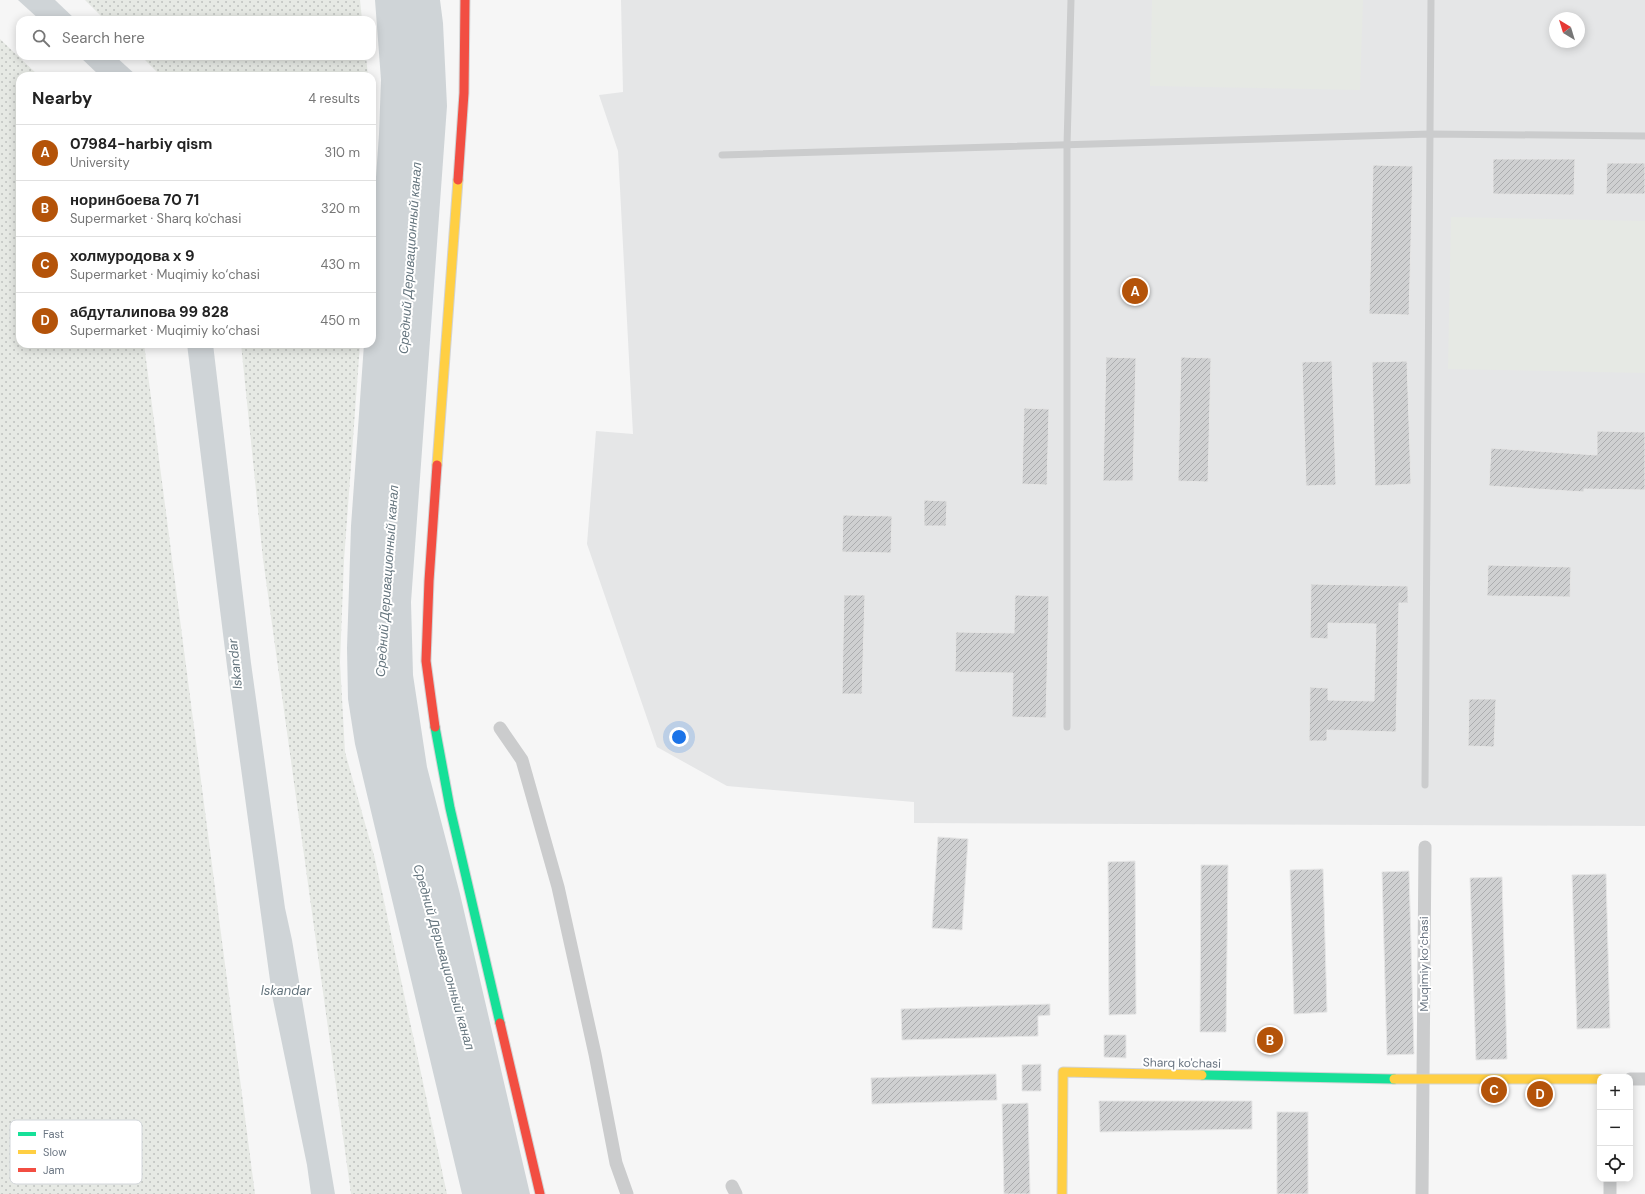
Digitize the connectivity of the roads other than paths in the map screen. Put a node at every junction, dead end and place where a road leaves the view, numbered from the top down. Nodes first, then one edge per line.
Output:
1 (465, 0) edge
2 (1071, 0) edge
3 (1431, 0) edge
4 (1430, 134) junction
5 (1645, 136) edge
6 (1067, 145) junction
7 (722, 155) dead end
8 (1067, 727) dead end
9 (500, 728) dead end
10 (1425, 785) dead end
11 (1425, 847) dead end
12 (1597, 1079) edge
13 (1633, 1079) edge
14 (1645, 1079) edge
15 (1423, 1080) junction
16 (1610, 1182) edge
17 (540, 1194) edge
18 (627, 1194) edge
19 (1062, 1194) edge
20 (1422, 1194) edge
21 (1610, 1194) edge

1 - 17 street
2 - 6 lane
3 - 4 lane
4 - 5 lane
4 - 6 lane
4 - 10 lane
6 - 7 lane
6 - 8 lane
9 - 18 street
11 - 15 street, Muqimiy ko‘chasi
12 - 15 street
13 - 14 street
15 - 19 street, Sharq ko'chasi
15 - 20 street, Muqimiy ko‘chasi
16 - 21 street

